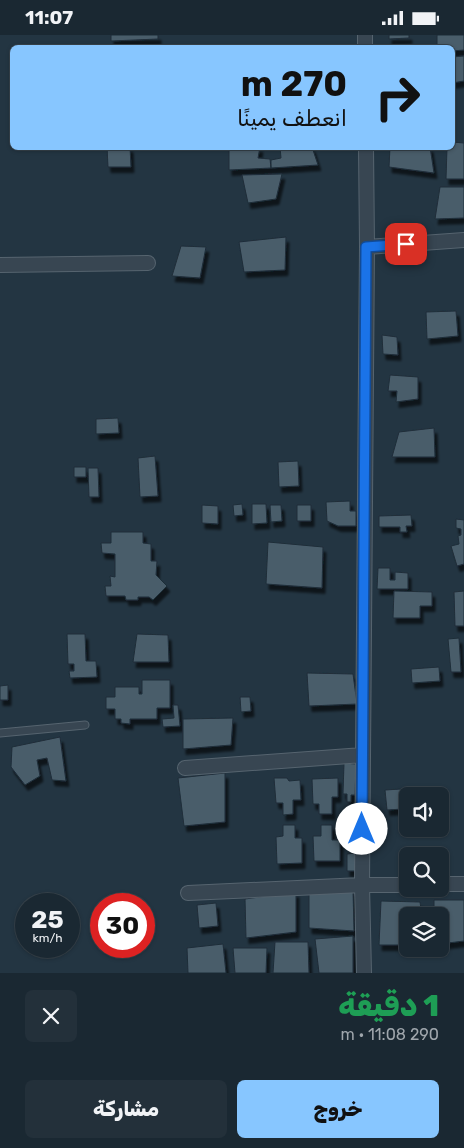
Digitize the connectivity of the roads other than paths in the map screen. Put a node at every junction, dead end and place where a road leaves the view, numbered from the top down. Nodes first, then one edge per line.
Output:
1 (366, 150) edge
2 (464, 240) edge
3 (366, 247) junction
4 (148, 263) dead end
5 (0, 265) edge
6 (85, 725) dead end
7 (0, 733) edge
8 (363, 755) junction
9 (185, 768) dead end
10 (449, 884) edge
11 (464, 884) edge
12 (362, 885) junction
13 (399, 885) edge
14 (188, 893) dead end
15 (364, 973) edge

1 - 3 street
2 - 3 street
3 - 8 street
4 - 5 street
6 - 7 lane
8 - 9 street
8 - 12 street
10 - 11 street
12 - 13 street
12 - 14 street
12 - 15 street

